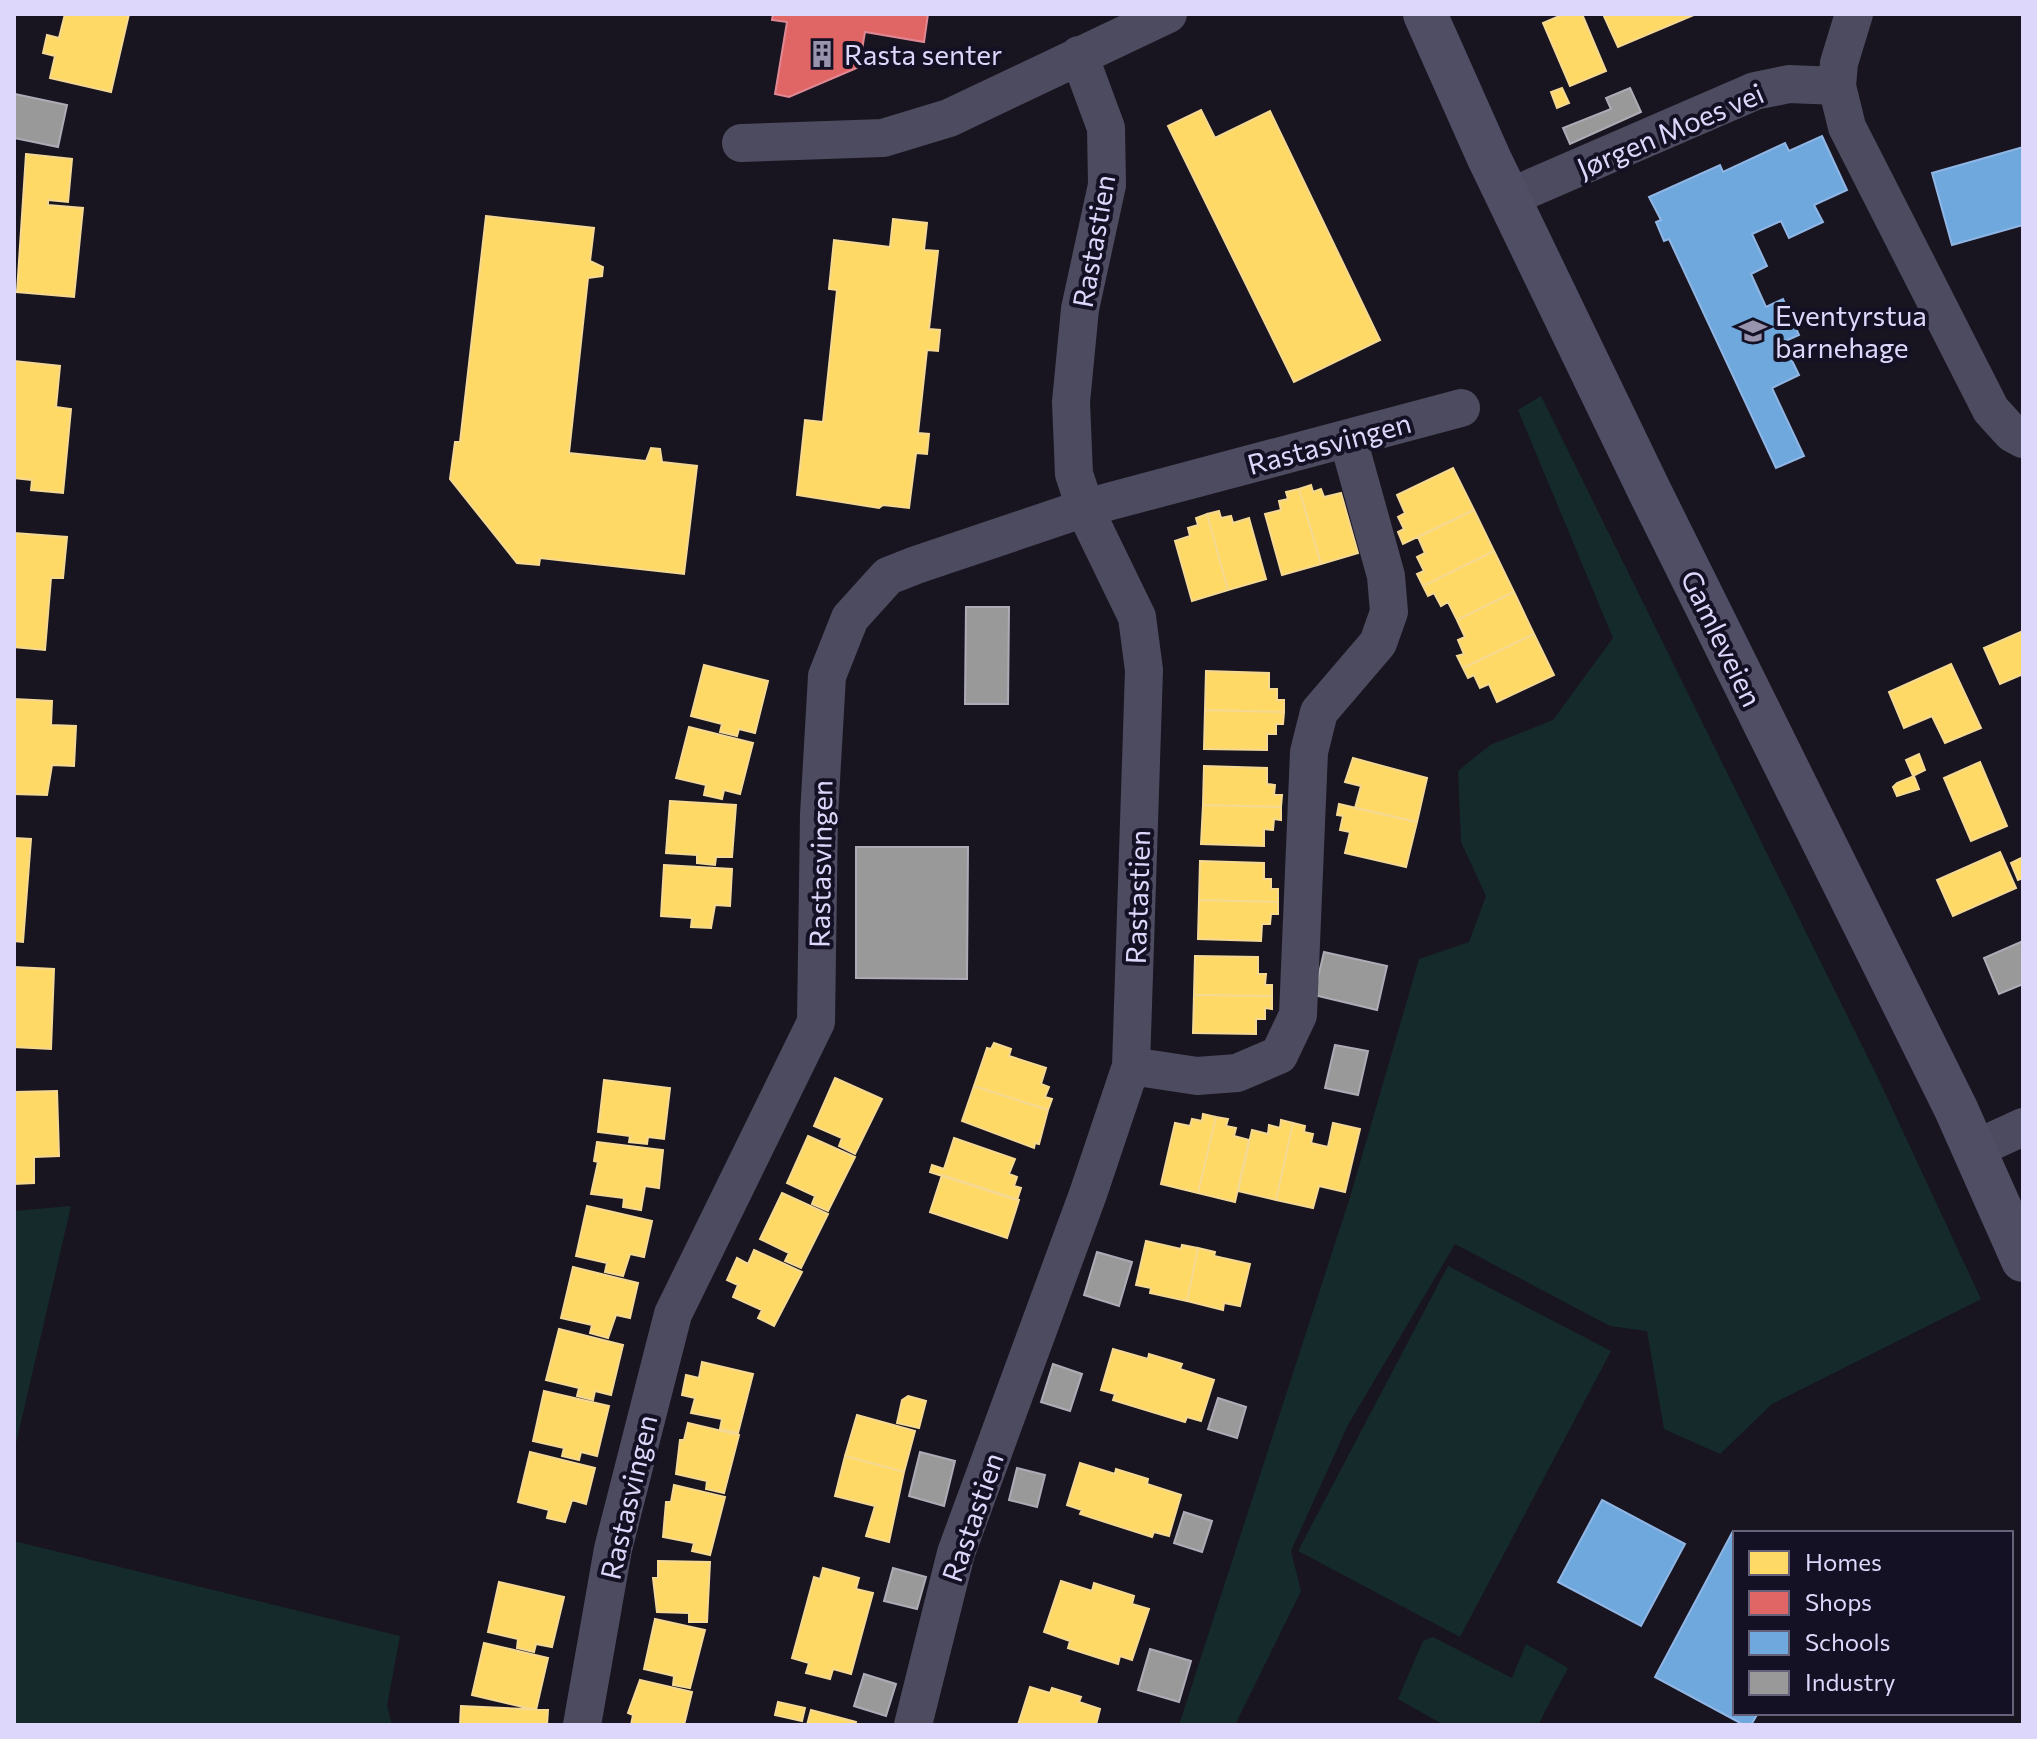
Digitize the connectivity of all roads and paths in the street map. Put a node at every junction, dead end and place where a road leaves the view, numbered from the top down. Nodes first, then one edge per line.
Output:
1 (1168, 14) edge
2 (1425, 14) edge
3 (1854, 14) edge
4 (1079, 55) junction
5 (1837, 86) junction
6 (741, 143) dead end
7 (1508, 198) junction
8 (1461, 408) dead end
9 (1348, 439) junction
10 (2023, 439) edge
11 (1085, 508) junction
12 (1131, 1066) junction
13 (2023, 1127) edge
14 (1975, 1149) junction
15 (2023, 1260) edge
16 (582, 1725) edge
17 (913, 1725) edge

1 - 4 street
2 - 7 main road, Gamleveien
3 - 5 street
4 - 6 street
4 - 11 street, Rastastien
5 - 7 street, Jørgen Moes vei
5 - 10 street
7 - 14 main road, Gamleveien
8 - 9 street, Rastasvingen
9 - 11 street, Rastasvingen
9 - 12 street
11 - 12 street, Rastastien
11 - 16 street, Rastasvingen
12 - 17 street, Rastastien
13 - 14 street
14 - 15 main road, Gamleveien

